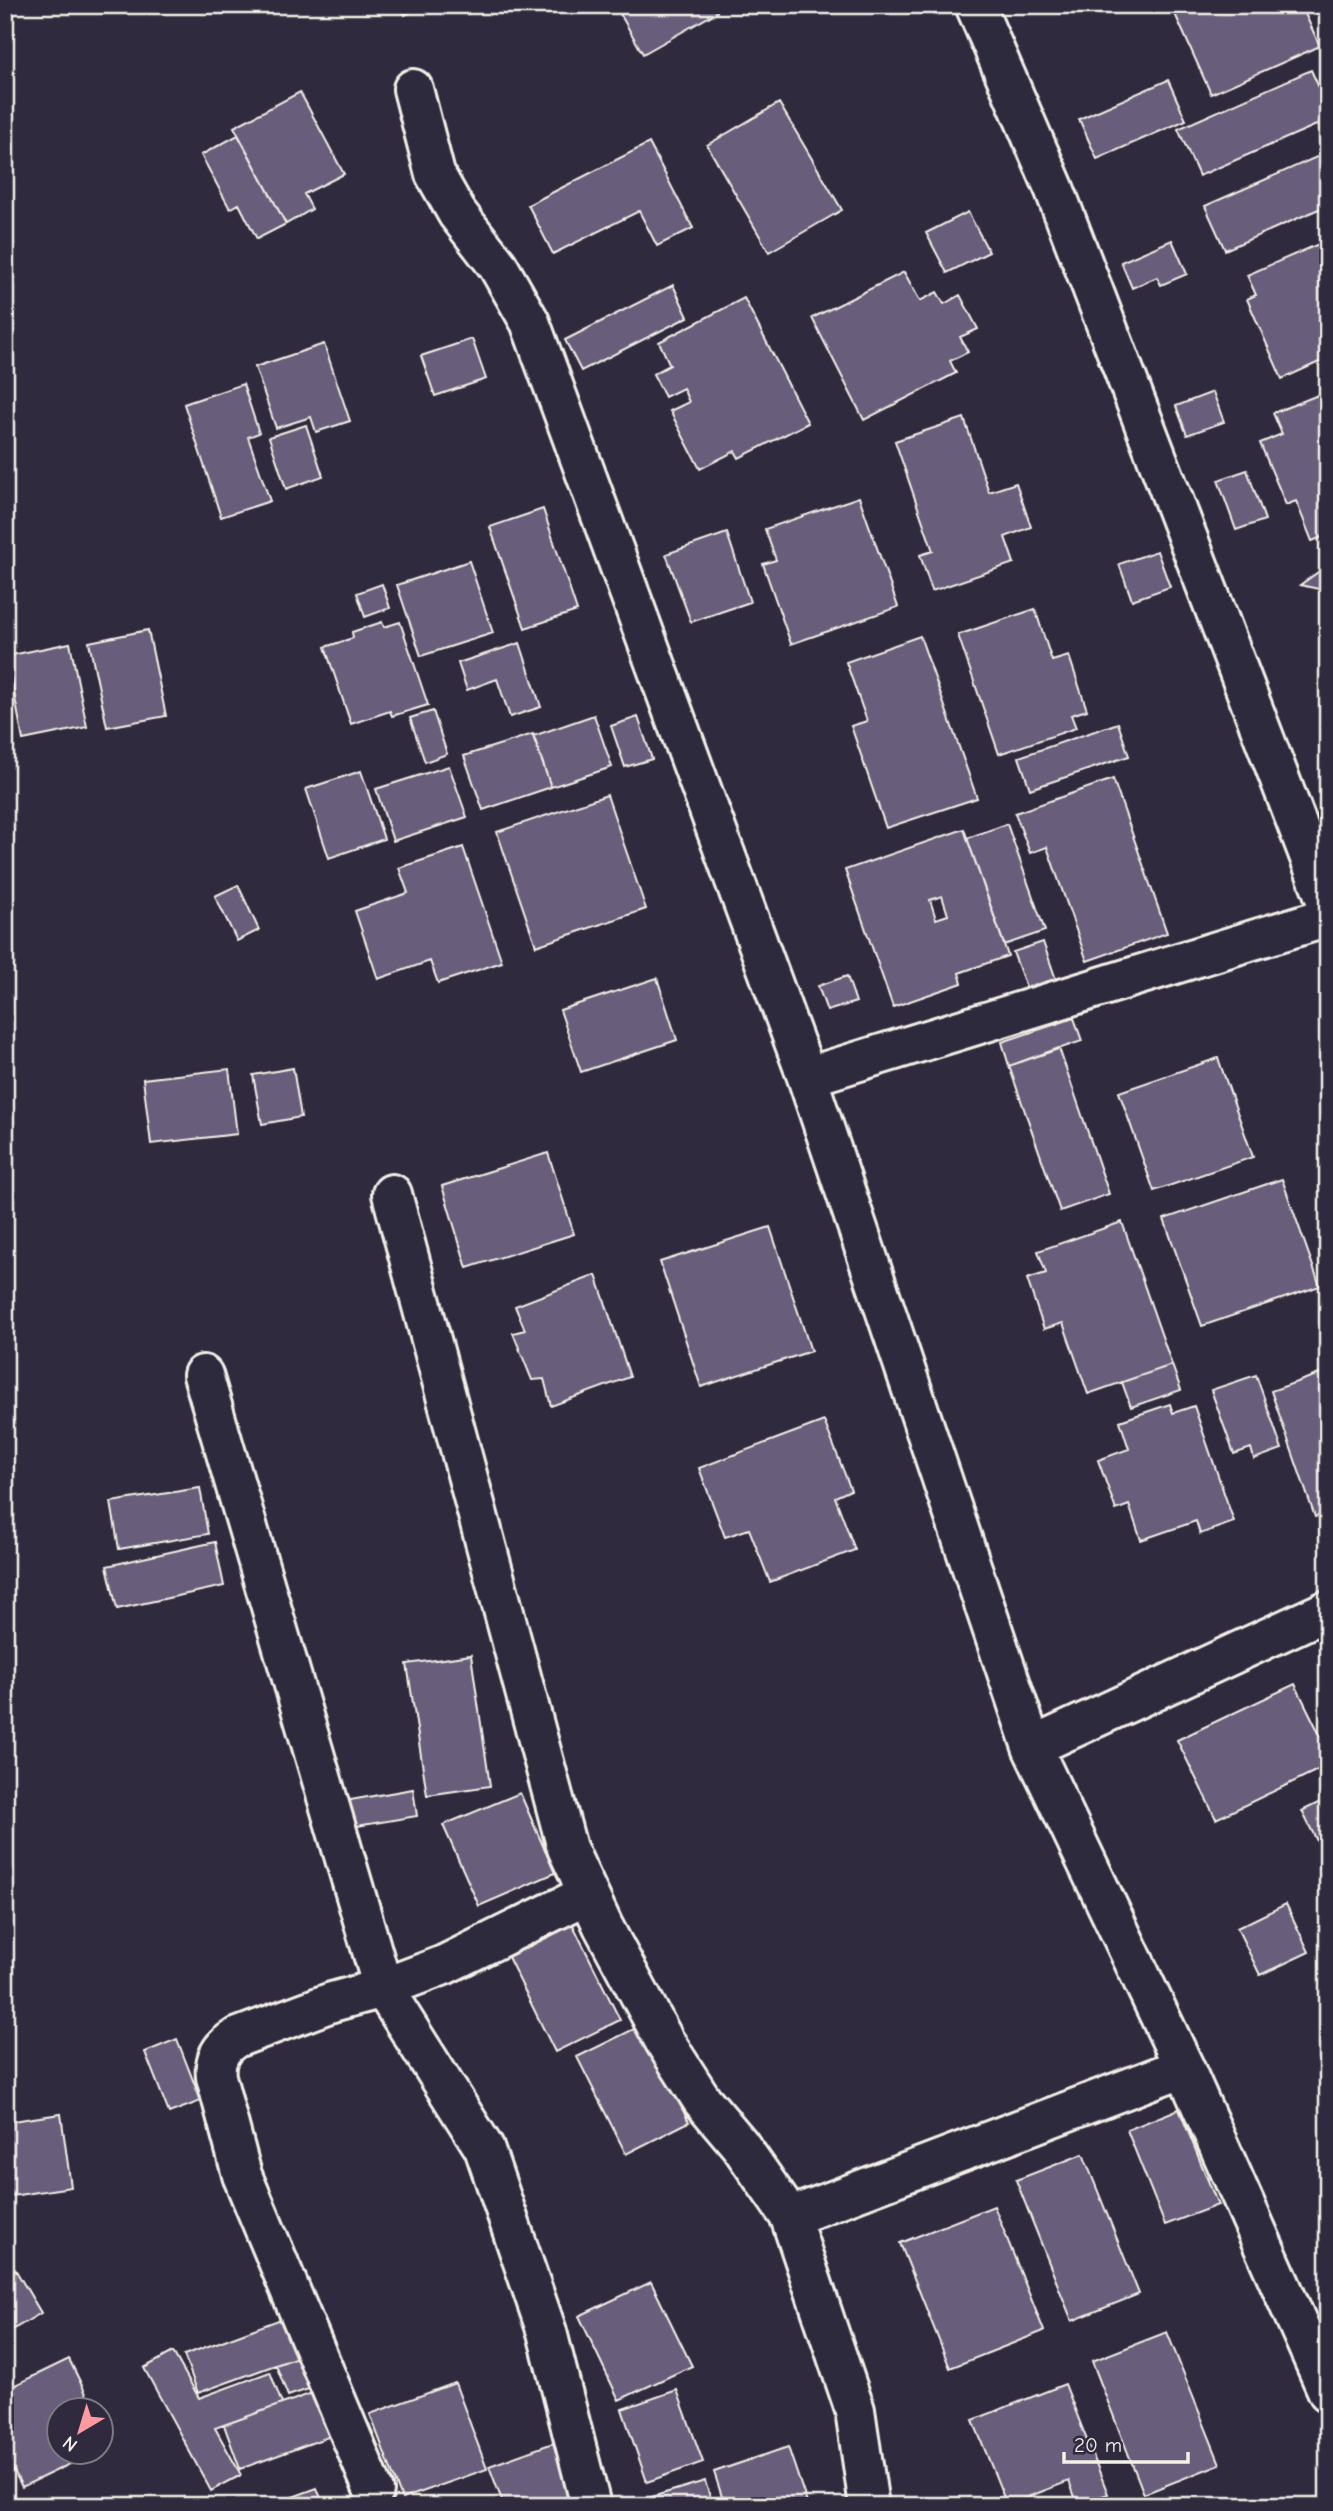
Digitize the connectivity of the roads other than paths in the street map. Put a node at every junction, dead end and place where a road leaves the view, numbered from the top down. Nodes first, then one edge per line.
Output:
1 (975, 5) edge
2 (413, 89) dead end
3 (1328, 905) edge
4 (1328, 917) edge
5 (807, 1077) junction
6 (392, 1194) dead end
7 (203, 1375) dead end
8 (1328, 1610) edge
9 (1032, 1747) junction
10 (587, 1894) junction
11 (383, 1988) junction
12 (1184, 2067) junction
13 (790, 2217) junction
14 (1328, 2392) edge
15 (374, 2491) dead end
16 (591, 2506) edge
17 (869, 2506) edge

1 - 3 street
2 - 5 street
4 - 5 street
5 - 9 street
6 - 10 street
7 - 11 street
8 - 9 street
9 - 12 street
10 - 11 street
10 - 13 street
11 - 15 street
11 - 16 street
12 - 13 street
12 - 14 street
13 - 17 street

